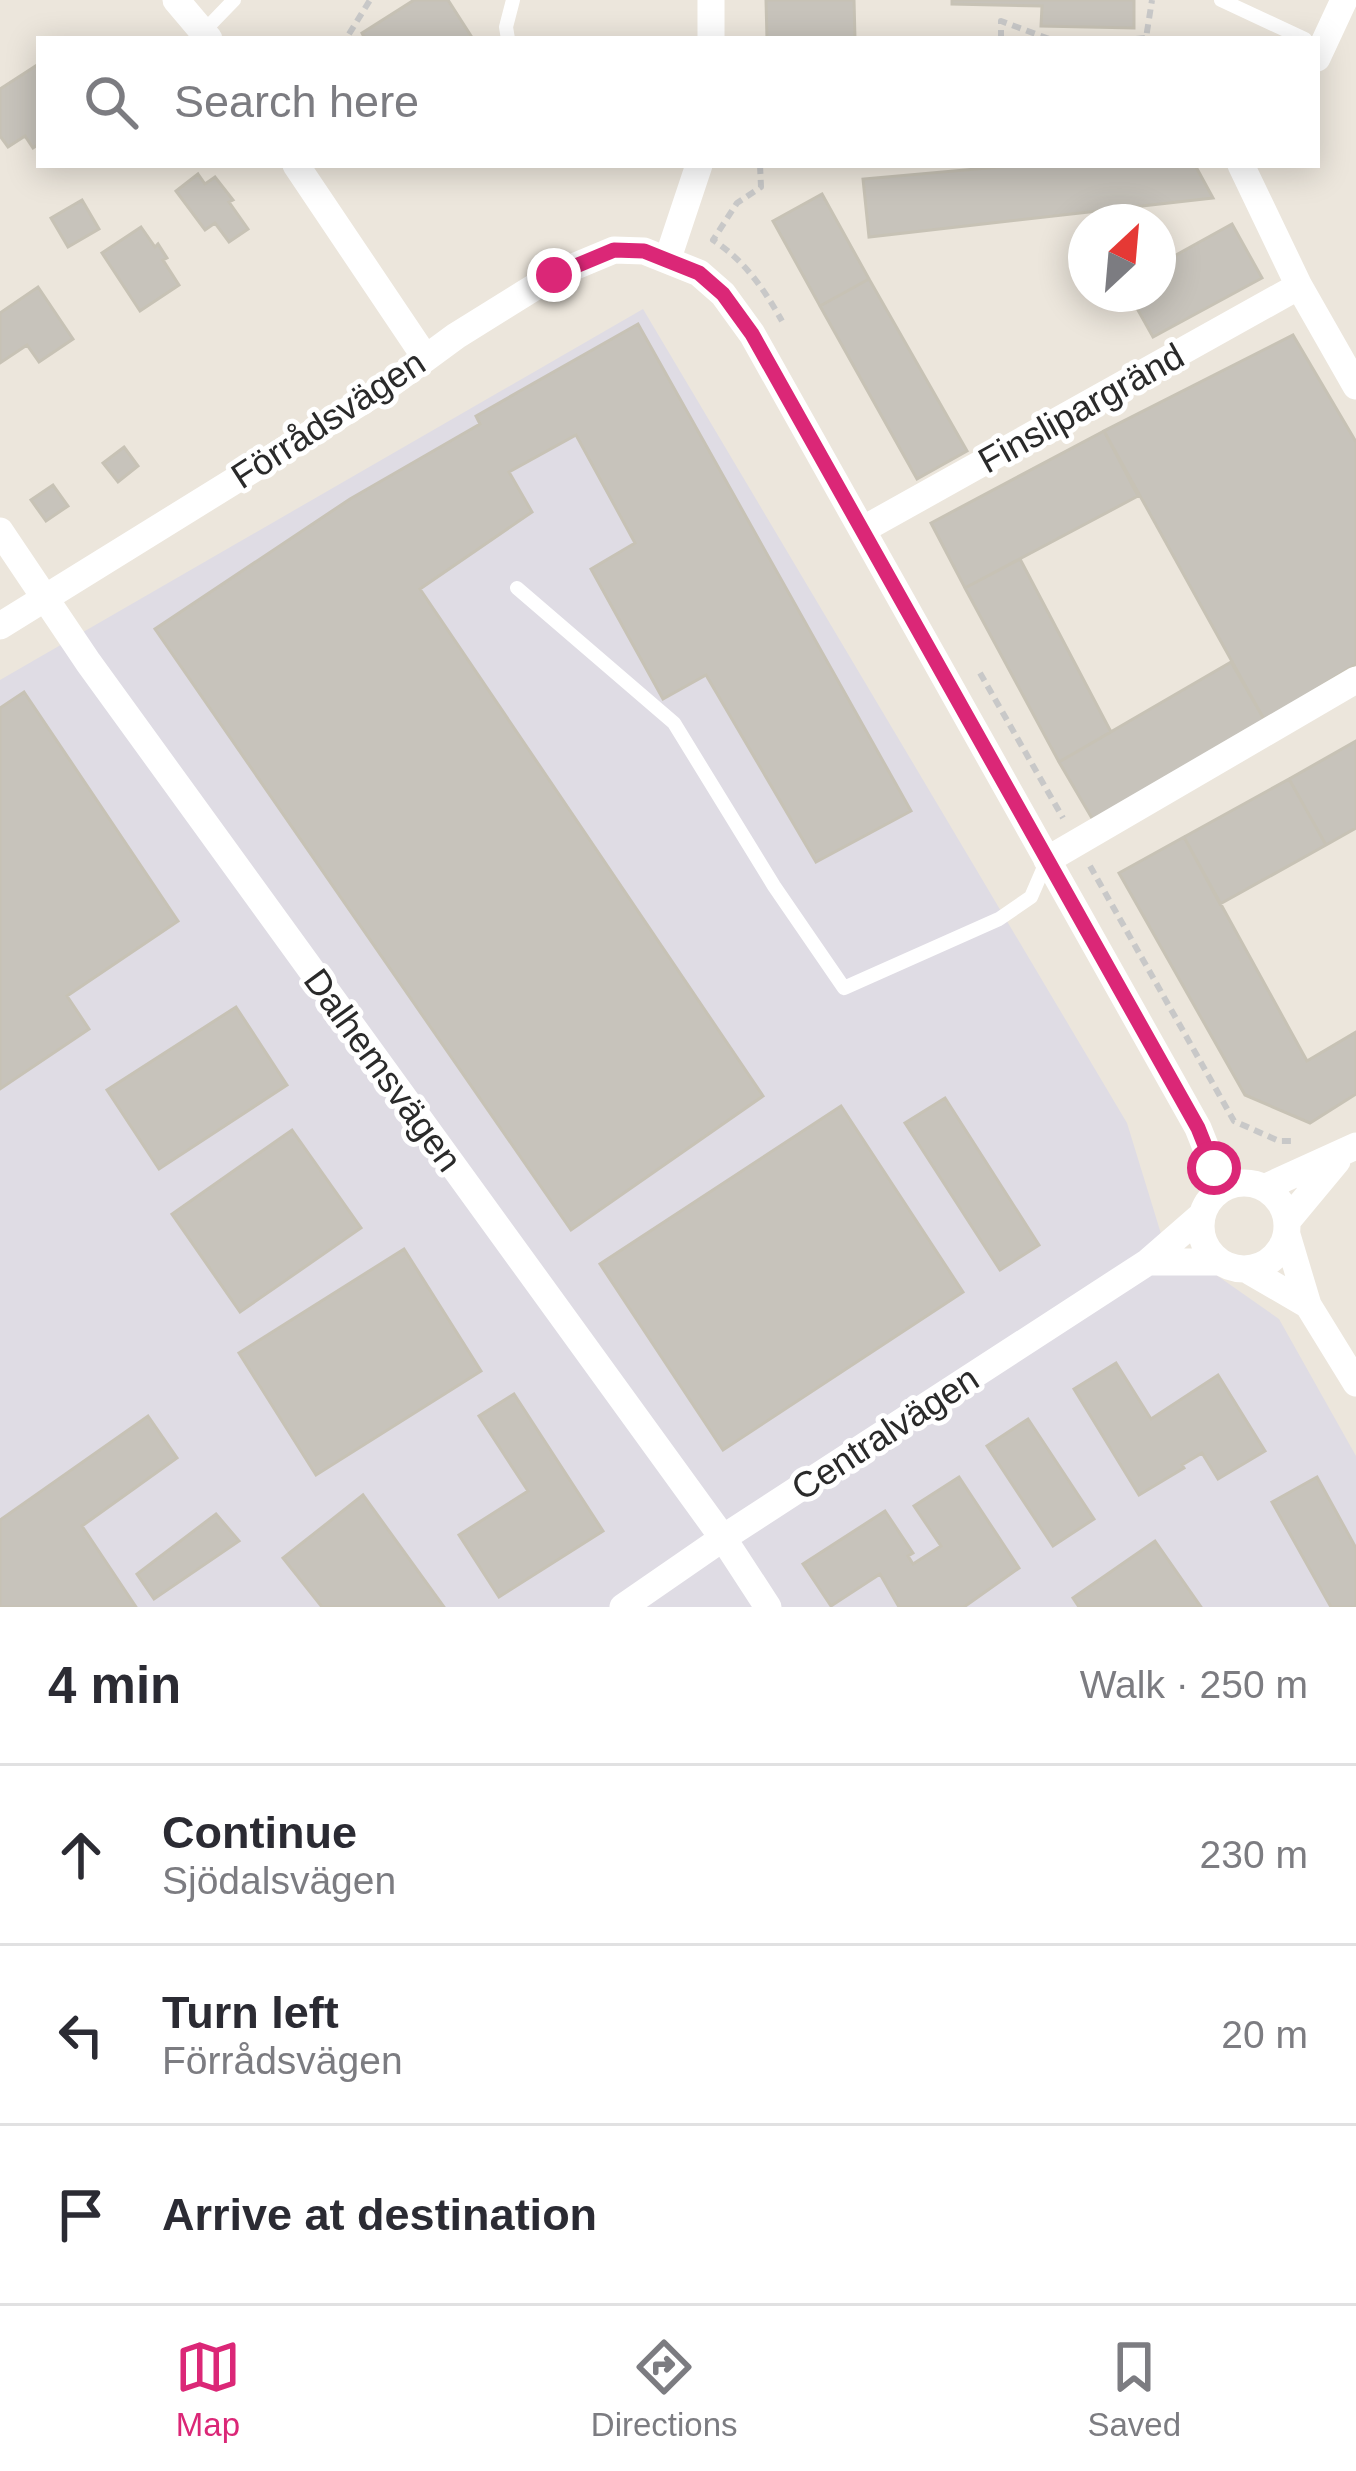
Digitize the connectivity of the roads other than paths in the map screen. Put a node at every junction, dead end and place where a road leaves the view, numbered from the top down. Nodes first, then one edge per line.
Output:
1 (176, 0) edge
2 (235, 0) edge
3 (513, 0) edge
4 (711, 0) edge
5 (1221, 0) edge
6 (1344, 0) edge
7 (207, 35) edge
8 (508, 36) edge
9 (711, 36) edge
10 (1293, 36) edge
11 (1320, 39) edge
12 (298, 168) edge
13 (698, 168) edge
14 (1242, 168) edge
15 (668, 258) junction
16 (1299, 286) junction
17 (425, 357) junction
18 (1356, 386) edge
19 (862, 530) junction
20 (0, 531) edge
21 (517, 587) dead end
22 (45, 598) junction
23 (0, 626) edge
24 (1356, 680) edge
25 (1047, 860) junction
26 (1198, 1128) junction
27 (1350, 1150) edge
28 (1259, 1185) junction
29 (1208, 1204) junction
30 (1288, 1228) junction
31 (1148, 1262) junction
32 (1233, 1266) junction
33 (1308, 1305) junction
34 (1356, 1383) edge
35 (723, 1538) junction
36 (623, 1607) edge
37 (769, 1607) edge

1 - 7 street
2 - 7 lane
3 - 8 lane
4 - 9 street
5 - 10 lane
6 - 11 street
12 - 17 street
13 - 15 street
14 - 16 street
15 - 17 street, Förrådsvägen
15 - 19 street
16 - 18 street
16 - 19 street, Finslipargränd
17 - 22 street, Förrådsvägen
19 - 25 street
20 - 22 street, Dalhemsvägen
21 - 25 lane
22 - 23 street, Förrådsvägen
22 - 35 street, Dalhemsvägen
24 - 25 street
25 - 26 street
26 - 28 street
26 - 29 street
27 - 28 street
27 - 30 street
28 - 29 street
28 - 30 street
29 - 31 street, Centralvägen
29 - 32 street
30 - 32 street
30 - 33 street
31 - 32 street
31 - 35 street, Centralvägen
32 - 33 street
33 - 34 street
35 - 36 street, Centralvägen
35 - 37 street, Dalhemsvägen

